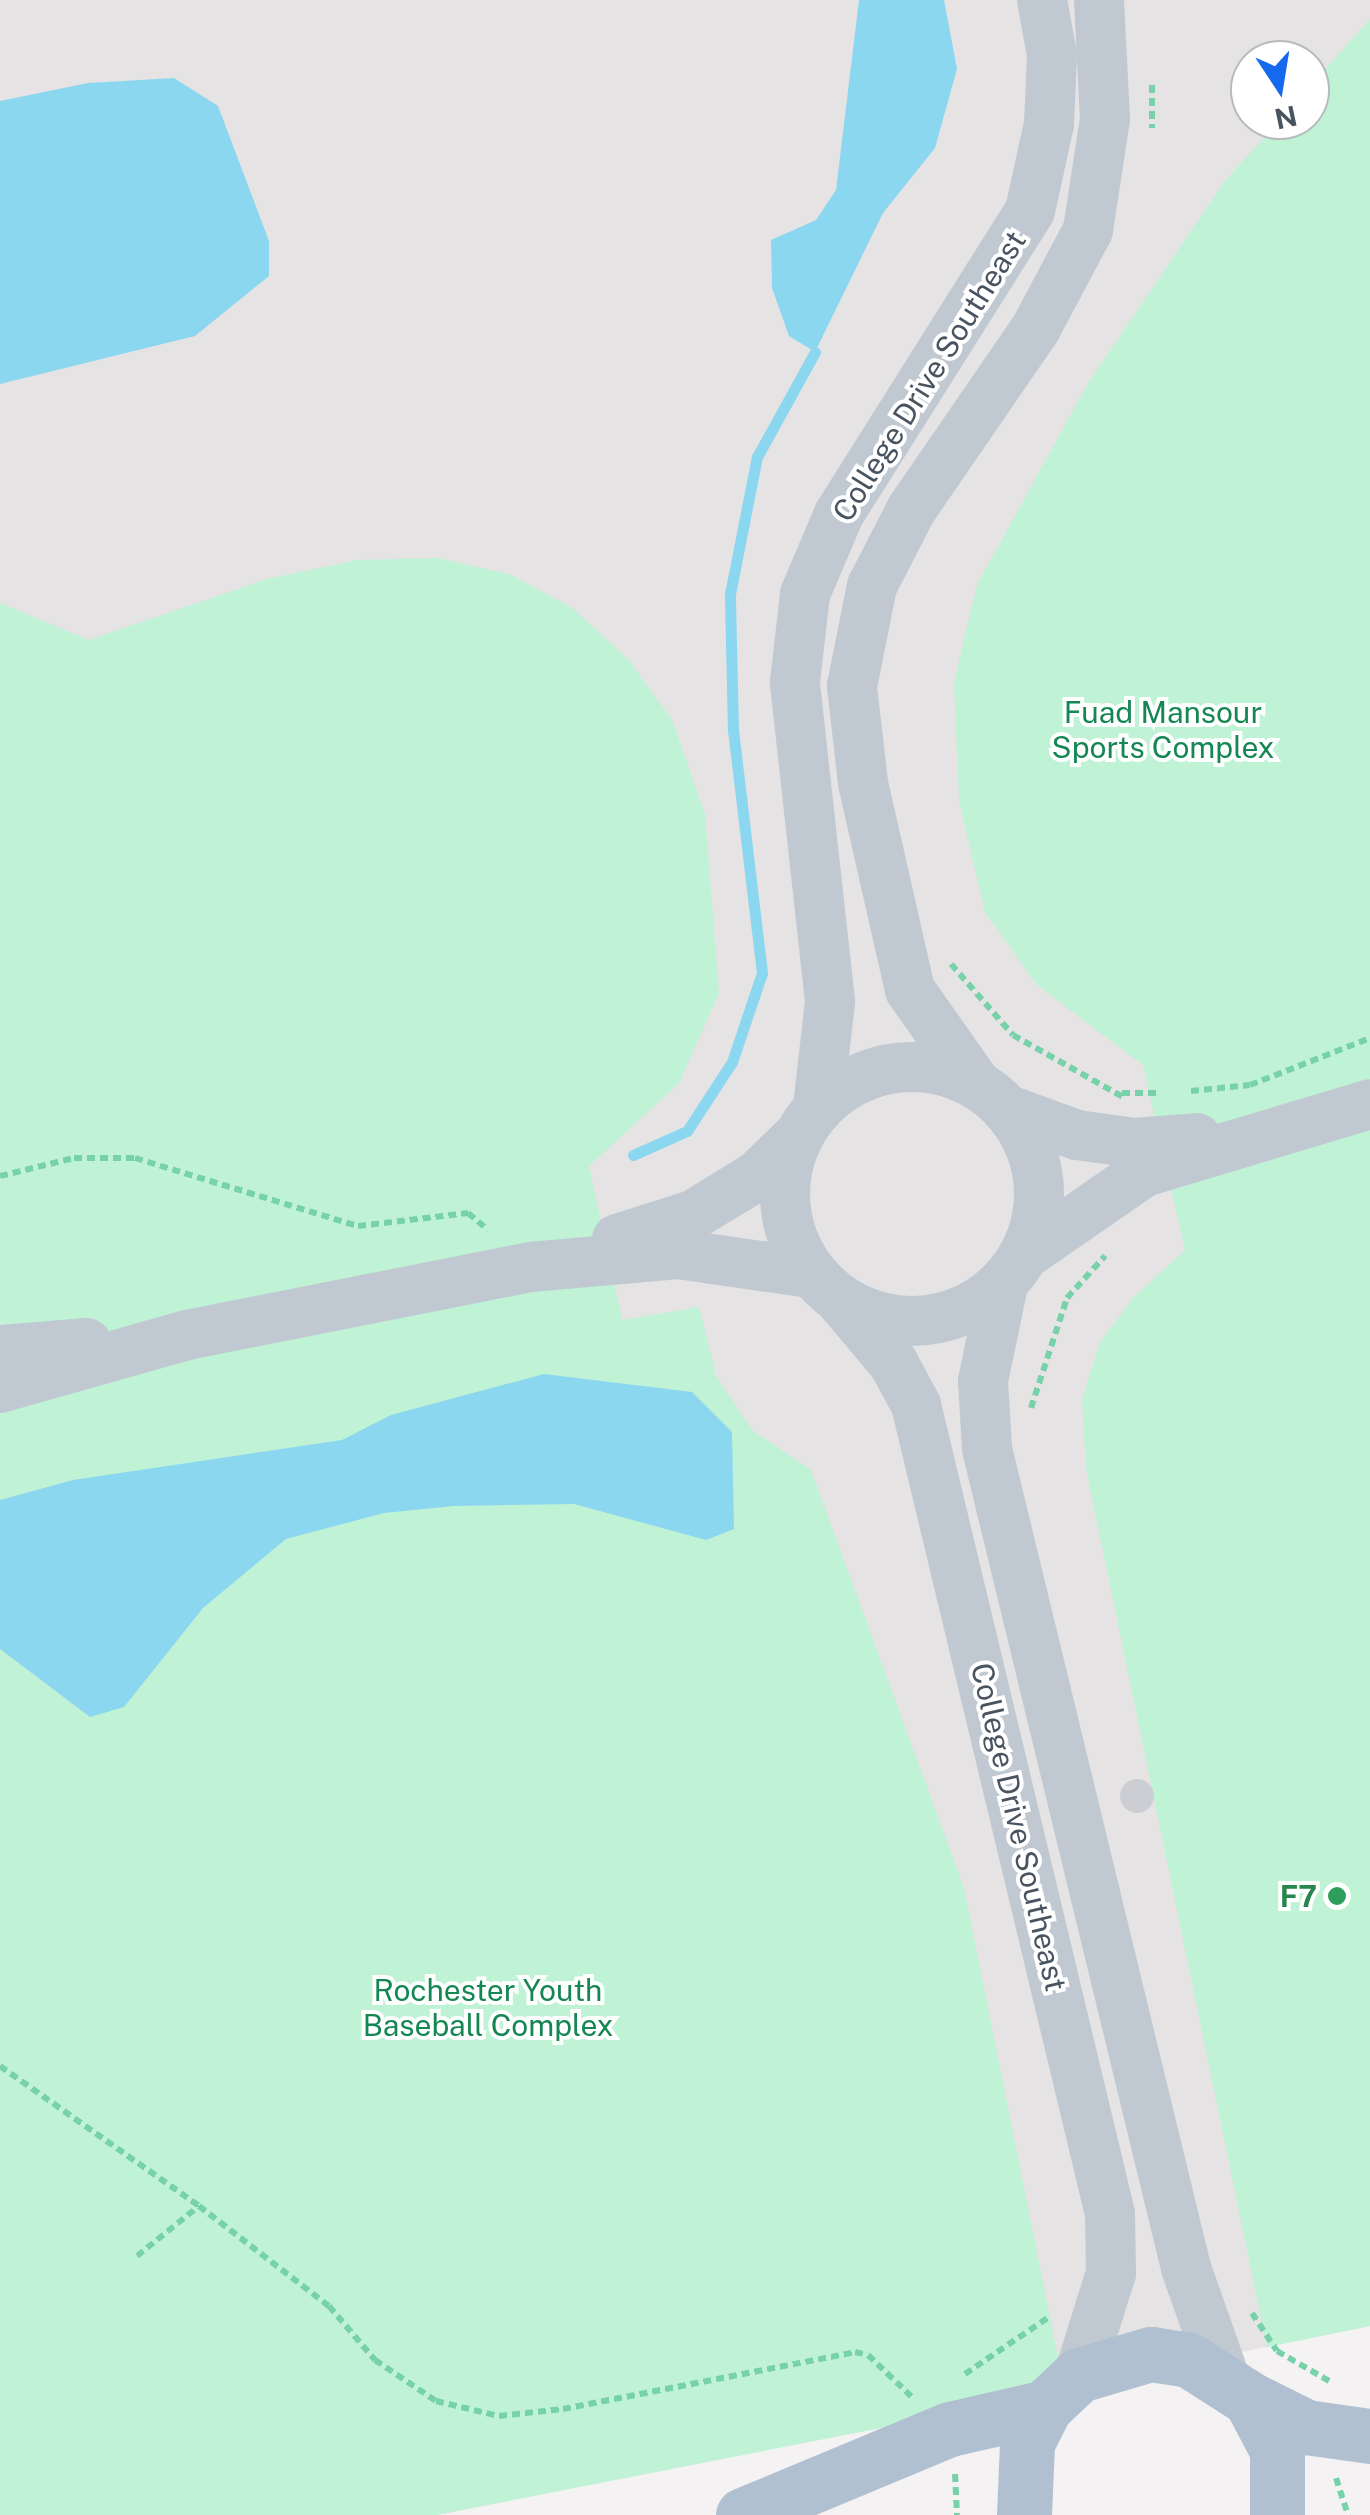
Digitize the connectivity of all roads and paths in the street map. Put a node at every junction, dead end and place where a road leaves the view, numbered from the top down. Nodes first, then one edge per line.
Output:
1 (1042, 0) edge
2 (1099, 0) edge
3 (1151, 78) dead end
4 (1149, 147) dead end
5 (943, 952) dead end
6 (1370, 1038) edge
7 (1122, 1092) junction
8 (1183, 1092) dead end
9 (1166, 1093) dead end
10 (992, 1096) junction
11 (1370, 1104) edge
12 (807, 1122) junction
13 (1306, 1129) junction
14 (1134, 1142) junction
15 (0, 1176) edge
16 (1111, 1250) dead end
17 (530, 1267) junction
18 (1015, 1269) junction
19 (825, 1287) junction
20 (187, 1335) junction
21 (0, 1350) edge
22 (0, 1388) edge
23 (1033, 1427) dead end
24 (0, 2066) edge
25 (200, 2206) junction
26 (137, 2256) dead end
27 (1060, 2306) dead end
28 (950, 2383) dead end
29 (1237, 2388) junction
30 (1062, 2391) junction
31 (917, 2402) dead end
32 (1370, 2436) edge
33 (743, 2515) edge
34 (1024, 2515) edge
35 (1277, 2515) edge

1 - 12 street, College Drive Southeast
2 - 10 street, College Drive Southeast
3 - 4 path
5 - 7 path
6 - 8 path
7 - 9 path
7 - 14 path
10 - 12 street
10 - 14 street
10 - 18 street
11 - 13 street
12 - 17 street
12 - 19 street
13 - 14 street
13 - 18 street
15 - 17 path
16 - 23 path
17 - 19 street
17 - 20 street
18 - 19 street
18 - 29 street, College Drive Southeast
19 - 30 street, College Drive Southeast
20 - 21 street
20 - 22 street
24 - 25 path
25 - 26 path
25 - 31 path
27 - 28 path
29 - 30 main road
29 - 32 main road
29 - 35 main road
30 - 33 main road
30 - 34 main road

